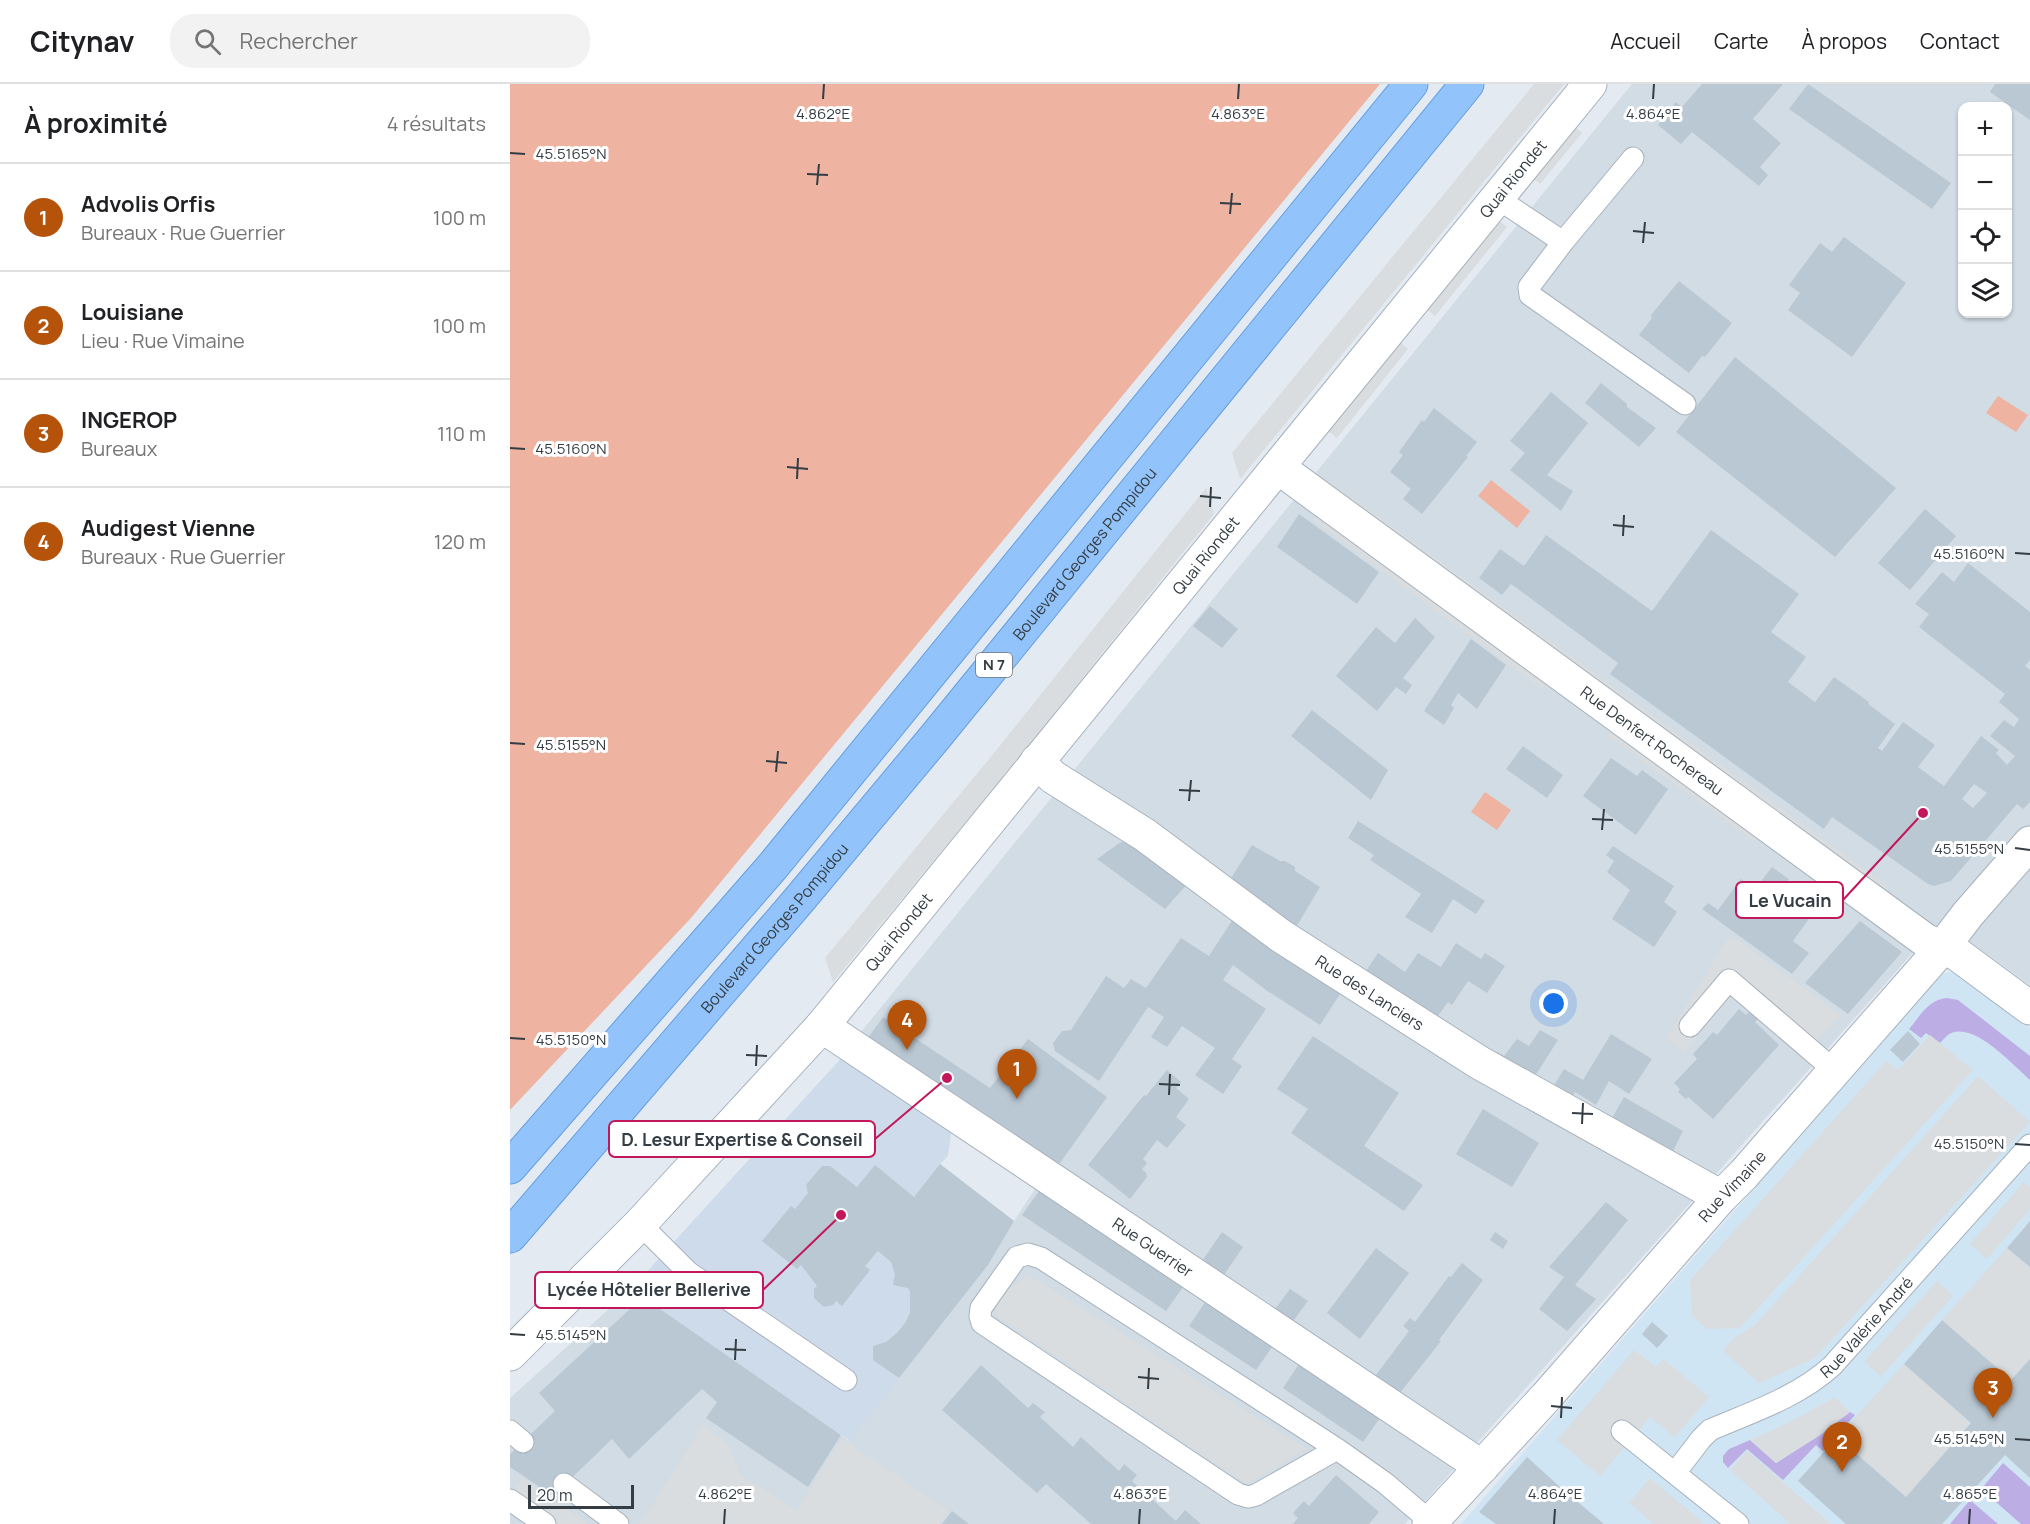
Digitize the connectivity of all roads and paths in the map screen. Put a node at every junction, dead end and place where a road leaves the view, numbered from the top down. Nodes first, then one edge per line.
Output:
1 (1411, 84) edge
2 (1467, 84) edge
3 (1590, 84) edge
4 (1633, 158) dead end
5 (1497, 198) junction
6 (1563, 242) junction
7 (1685, 405) dead end
8 (1279, 468) junction
9 (1037, 761) junction
10 (2030, 843) edge
11 (1942, 948) junction
12 (2030, 1008) edge
13 (822, 1026) junction
14 (1690, 1026) dead end
15 (1834, 1070) junction
16 (2030, 1145) edge
17 (510, 1167) edge
18 (1721, 1197) junction
19 (640, 1224) junction
20 (510, 1236) edge
21 (510, 1354) edge
22 (846, 1380) dead end
23 (1622, 1431) dead end
24 (1337, 1449) junction
25 (1482, 1467) junction
26 (1676, 1473) junction
27 (564, 1484) dead end
28 (510, 1500) edge
29 (1430, 1523) edge
30 (545, 1524) edge
31 (618, 1524) edge
32 (1738, 1524) edge

1 - 17 main road, N 7
2 - 20 main road, Boulevard Georges Pompidou / N 7
3 - 5 street, Quai Riondet
4 - 6 lane
5 - 6 lane
5 - 8 street, Quai Riondet
6 - 7 lane
8 - 9 street, Quai Riondet
8 - 11 street, Rue Denfert Rochereau
9 - 13 street, Quai Riondet
9 - 18 street, Rue des Lanciers
10 - 11 street, Rue Vimaine
11 - 12 street, Rue Denfert Rochereau
11 - 15 street, Rue Vimaine
13 - 19 street, Quai Riondet
13 - 25 street, Rue Guerrier
14 - 15 lane
15 - 18 street, Rue Vimaine
16 - 26 lane, Rue Valérie André
18 - 25 street, Rue Vimaine
19 - 21 street, Quai Riondet
19 - 22 lane
23 - 26 lane
24 - 24 lane
24 - 29 lane
25 - 29 street, Rue Vimaine
26 - 32 lane
27 - 31 lane
28 - 30 lane

